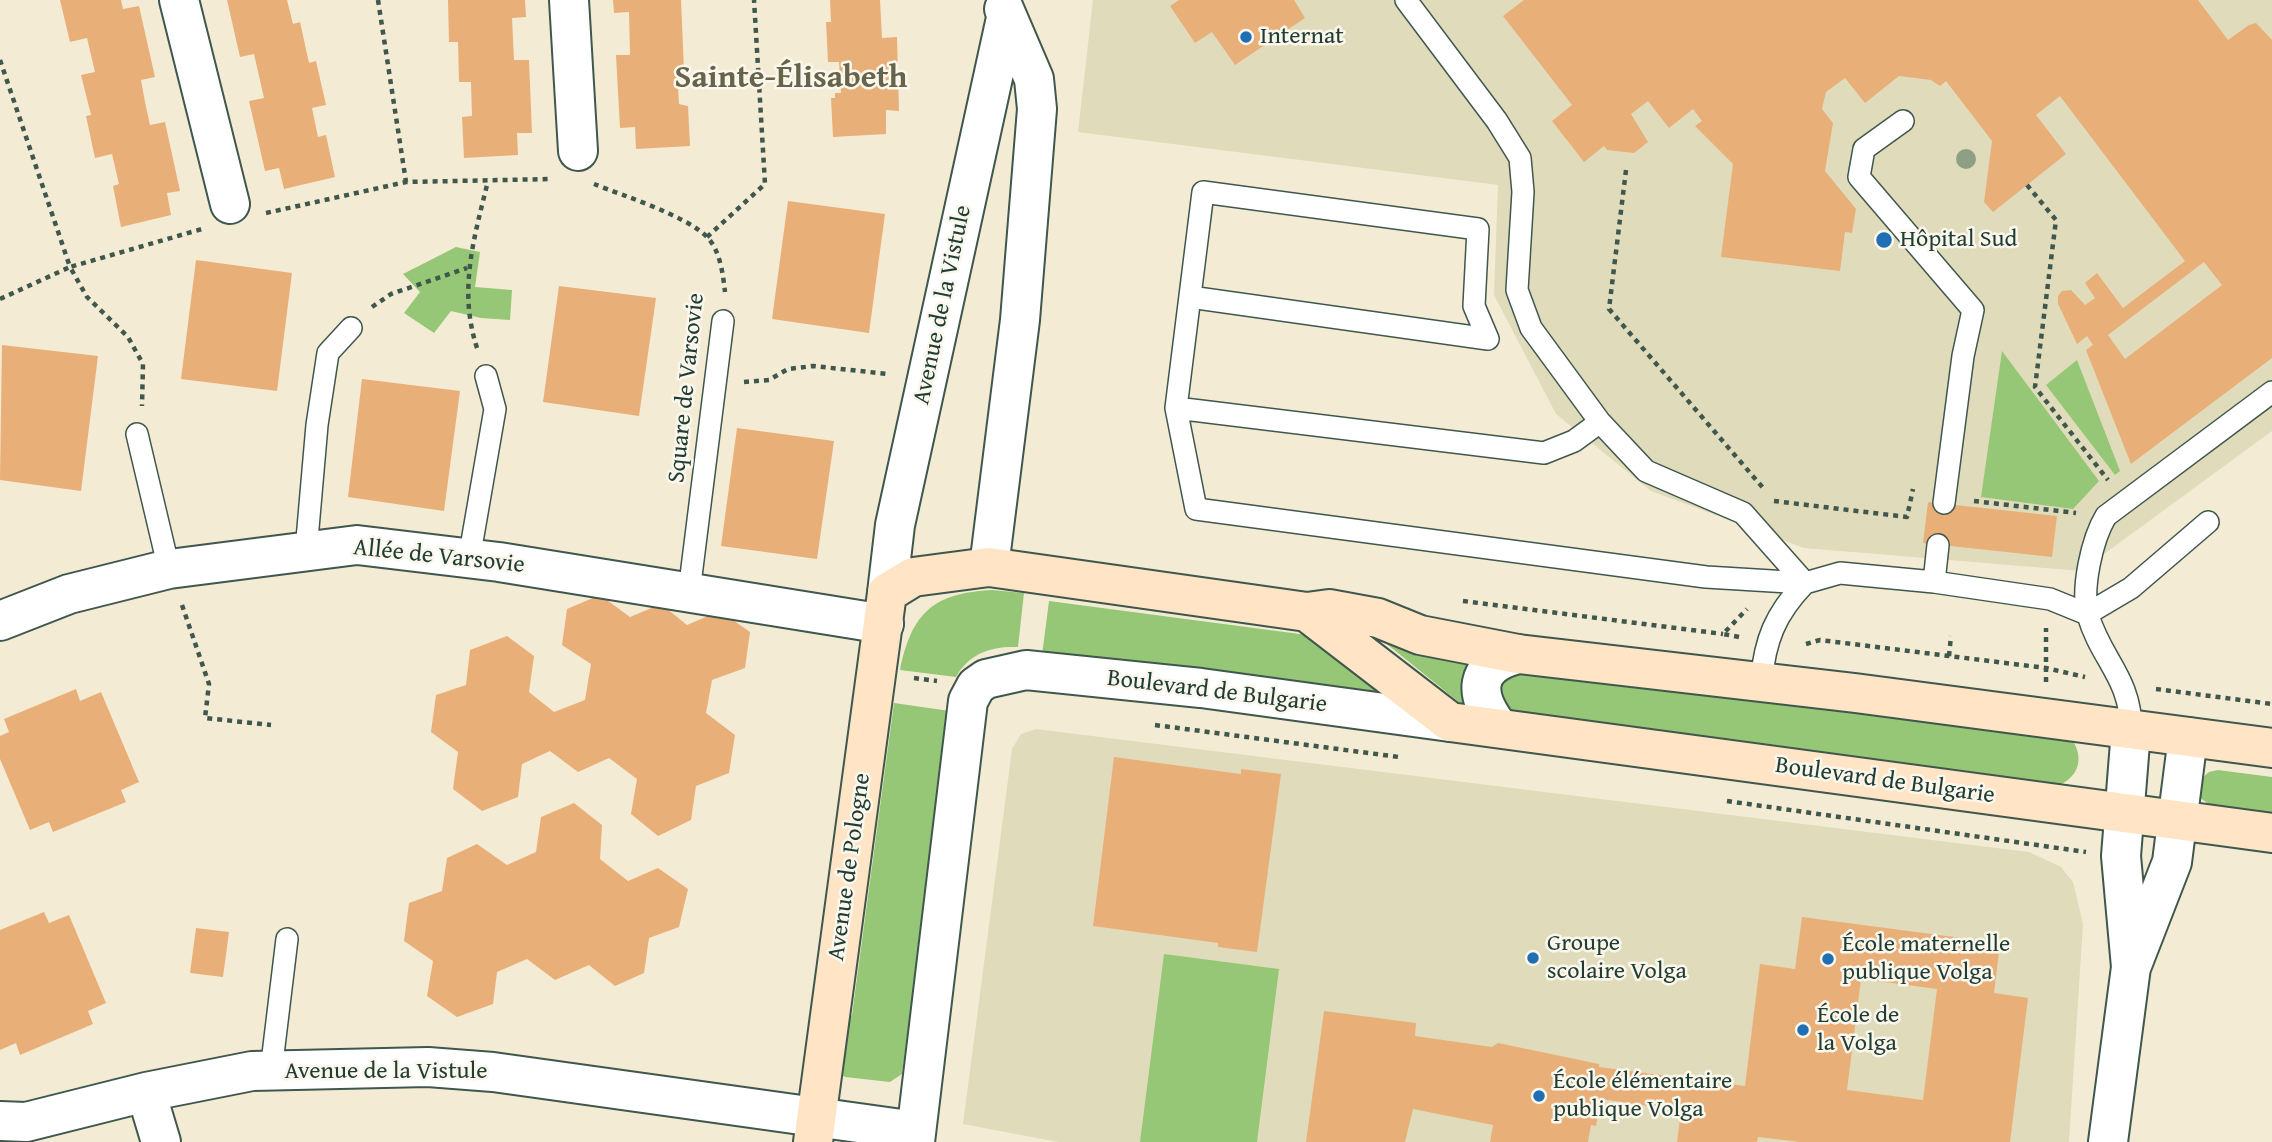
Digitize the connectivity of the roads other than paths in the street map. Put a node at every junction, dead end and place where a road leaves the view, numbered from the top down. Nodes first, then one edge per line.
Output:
1 (179, 0) edge
2 (569, 0) edge
3 (1406, 0) edge
4 (1004, 9) edge
5 (1903, 121) dead end
6 (571, 170) road end
7 (232, 212) road end
8 (1190, 297) junction
9 (723, 321) road end
10 (351, 328) road end
11 (486, 376) road end
12 (2272, 392) edge
13 (1176, 408) junction
14 (1600, 422) junction
15 (137, 435) road end
16 (1944, 503) dead end
17 (2208, 522) dead end
18 (1938, 545) dead end
19 (306, 551) junction
20 (469, 559) junction
21 (989, 567) junction
22 (169, 569) junction
23 (1934, 582) junction
24 (1805, 583) junction
25 (689, 592) junction
26 (886, 608) junction
27 (1307, 612) junction
28 (2088, 614) junction
29 (0, 621) edge
30 (1518, 654) junction
31 (1761, 682) junction
32 (1450, 722) junction
33 (1499, 727) junction
34 (2131, 730) junction
35 (2188, 737) junction
36 (2272, 748) edge
37 (2124, 813) junction
38 (2178, 821) junction
39 (2272, 834) edge
40 (287, 939) dead end
41 (2131, 967) junction
42 (271, 1071) junction
43 (146, 1092) junction
44 (0, 1121) edge
45 (814, 1129) edge
46 (916, 1136) edge
47 (161, 1142) edge
48 (2108, 1142) edge

1 - 7 street
2 - 6 street
3 - 14 lane
4 - 21 street, Avenue de la Vistule
4 - 26 street, Avenue de la Vistule
5 - 16 lane
8 - 8 lane
8 - 13 lane
9 - 25 lane, Square de Varsovie
10 - 19 lane
11 - 20 lane
12 - 28 lane
13 - 14 lane
13 - 24 lane
14 - 24 lane
15 - 22 lane
17 - 28 lane
18 - 23 lane
19 - 20 street, Allée de Varsovie
19 - 22 street, Allée de Varsovie
20 - 25 street, Allée de Varsovie
21 - 26 street
21 - 27 street
22 - 29 street, Allée de Varsovie
23 - 24 lane
23 - 28 lane
24 - 31 lane
25 - 26 street, Allée de Varsovie
26 - 45 street, Avenue de Pologne
27 - 30 street
27 - 32 street
28 - 34 lane
30 - 31 street
30 - 33 street
31 - 34 street
32 - 33 street, Boulevard de Bulgarie
32 - 46 street, Boulevard de Bulgarie
33 - 37 street, Boulevard de Bulgarie
34 - 35 street
34 - 37 street
35 - 36 street
35 - 38 street
37 - 38 street, Boulevard de Bulgarie
37 - 41 street
38 - 39 street, Boulevard de Bulgarie
38 - 41 street
40 - 42 lane
41 - 48 street
42 - 43 street, Avenue de la Vistule
42 - 45 street, Avenue de la Vistule
43 - 44 street, Avenue de la Vistule
43 - 47 street
45 - 46 street, Avenue de la Vistule

